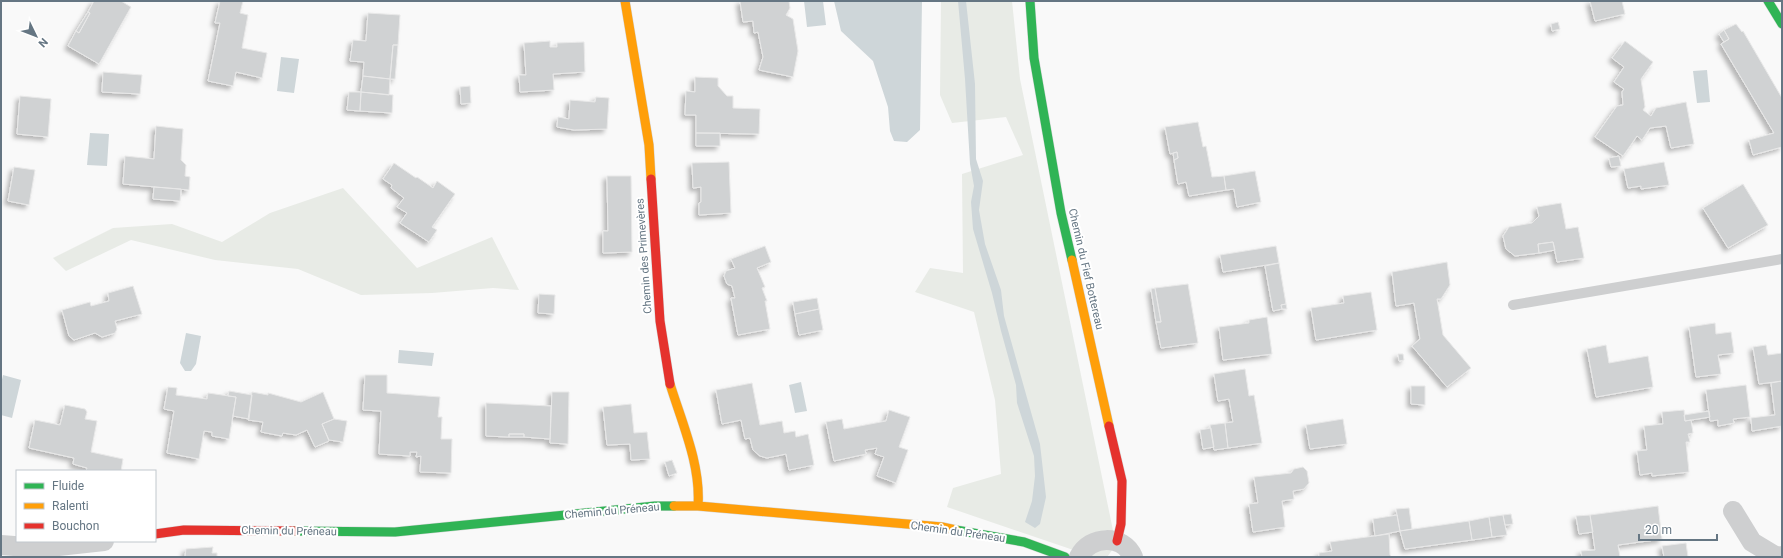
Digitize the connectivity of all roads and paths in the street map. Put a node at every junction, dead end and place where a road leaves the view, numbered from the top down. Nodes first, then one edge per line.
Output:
1 (625, 1) edge
2 (1030, 1) edge
3 (1768, 1) edge
4 (1782, 24) edge
5 (1782, 259) edge
6 (1513, 305) dead end
7 (698, 506) junction
8 (1733, 511) dead end
9 (156, 534) edge
10 (1116, 541) junction
11 (95, 542) edge
12 (1, 545) edge
13 (1782, 556) edge
14 (1065, 557) edge
15 (1079, 557) edge
16 (1133, 557) edge

1 - 7 street, Chemin des Primevères
2 - 10 street, Chemin du Fief Bottereau
3 - 4 street
5 - 6 lane
7 - 9 street, Chemin du Préneau
7 - 14 street, Chemin du Préneau
8 - 13 street
10 - 15 street
10 - 16 street
11 - 12 street

